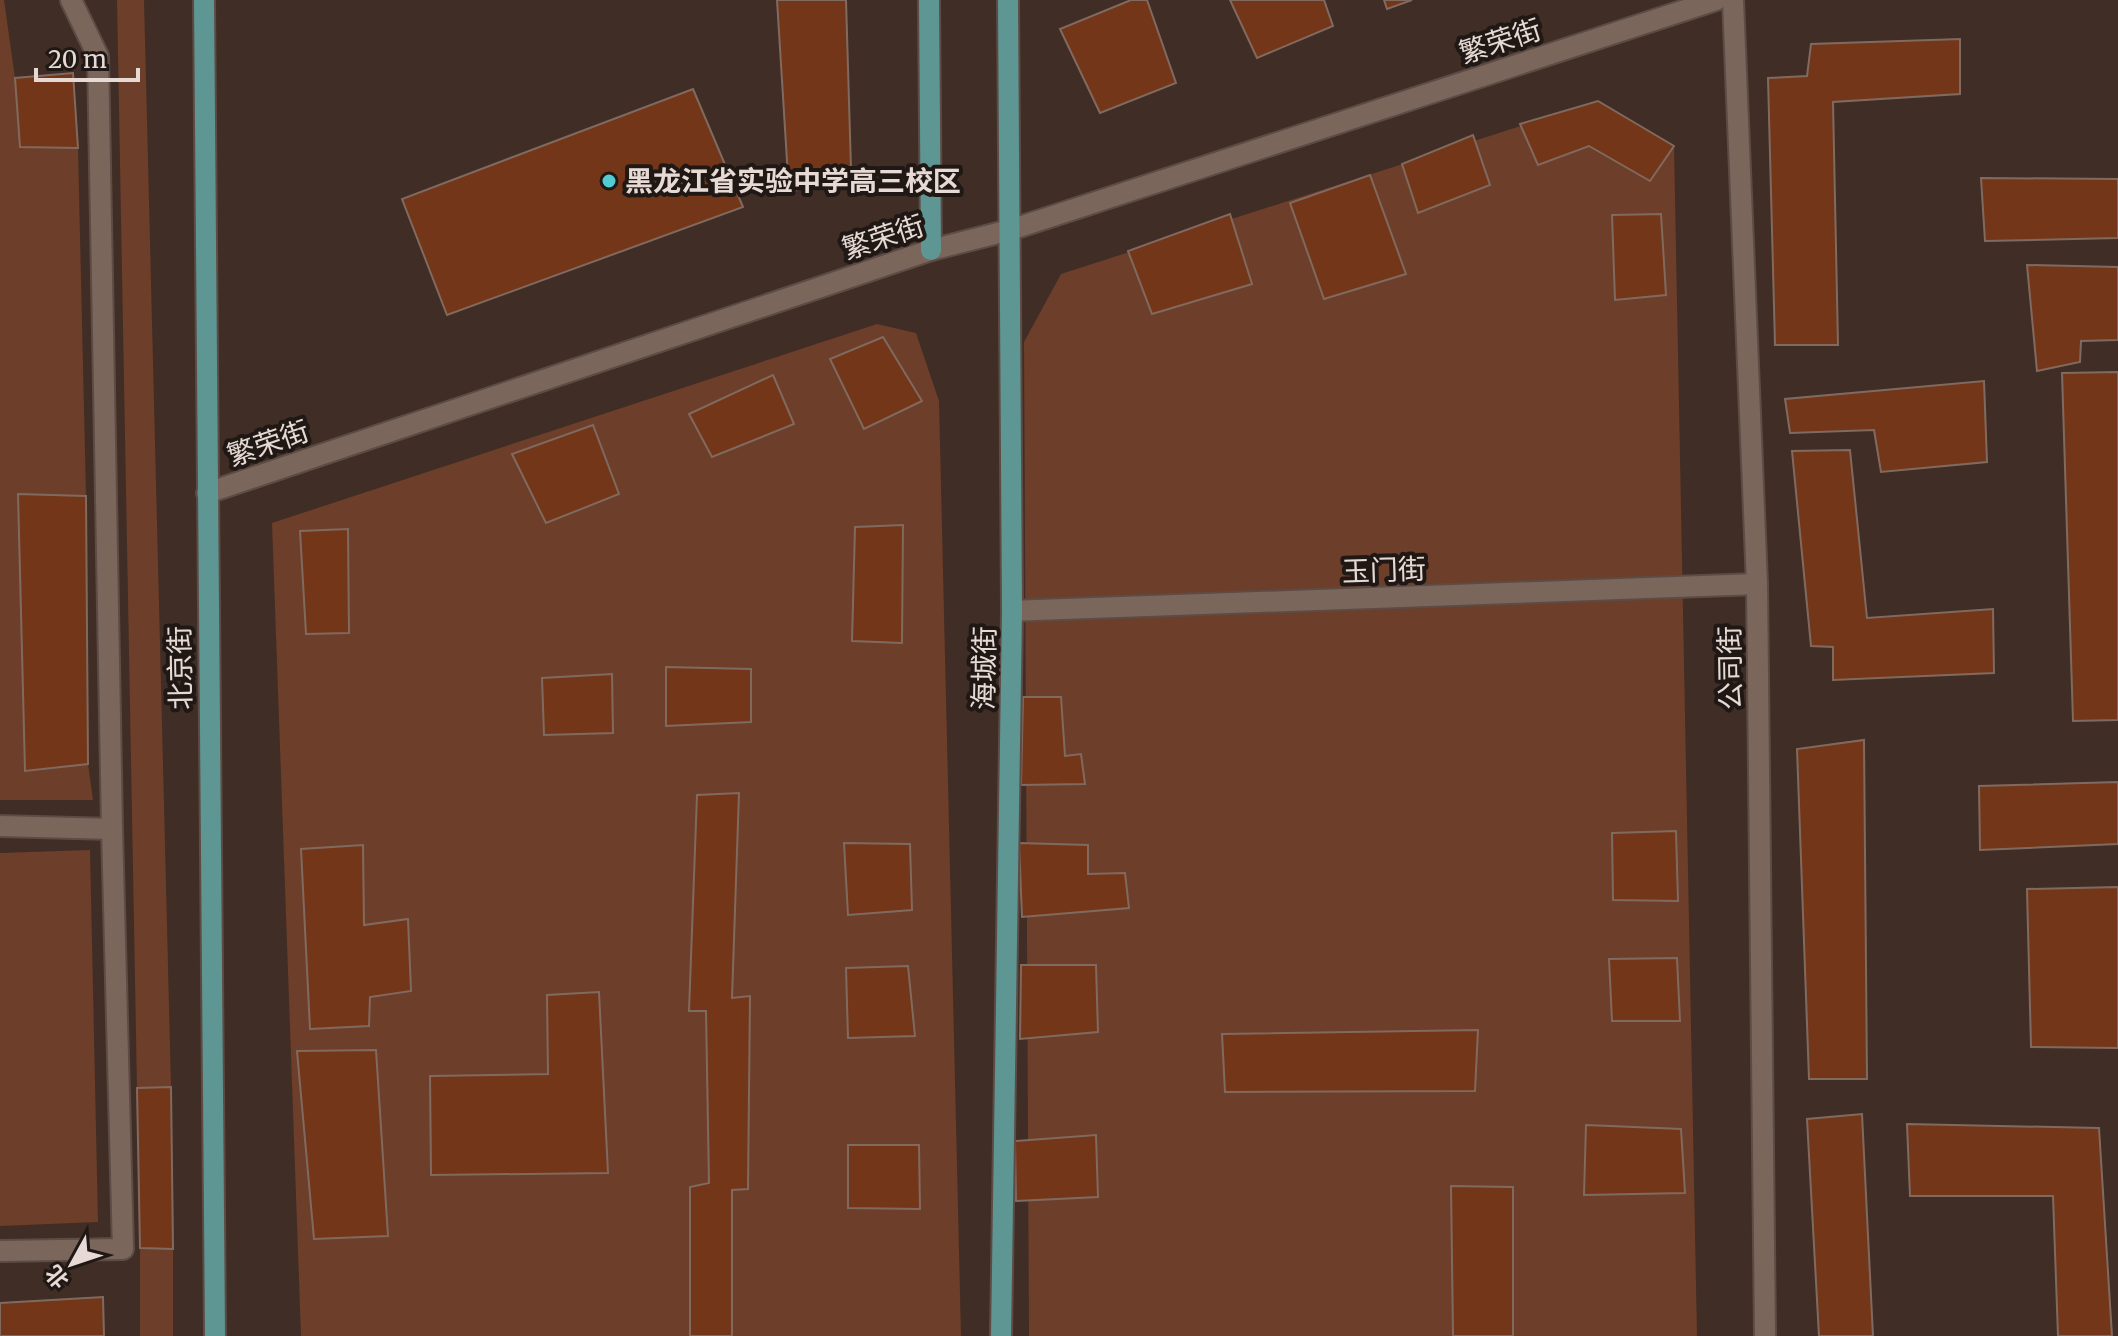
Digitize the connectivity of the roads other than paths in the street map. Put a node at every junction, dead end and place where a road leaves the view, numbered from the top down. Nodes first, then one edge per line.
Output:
1 (71, 0) edge
2 (204, 0) edge
3 (929, 0) edge
4 (1008, 0) edge
5 (1716, 0) edge
6 (1733, 0) edge
7 (1010, 230) junction
8 (931, 250) junction
9 (207, 493) junction
10 (1757, 584) junction
11 (1012, 611) junction
12 (0, 826) edge
13 (112, 829) junction
14 (0, 1251) edge
15 (215, 1336) edge
16 (1001, 1336) edge
17 (1765, 1336) edge

1 - 13 street
2 - 9 main road, 北京街
3 - 8 main road
4 - 7 main road, 海城街
5 - 7 street, 繁荣街
6 - 10 street, 公司街
7 - 8 street, 繁荣街
7 - 11 main road, 海城街
8 - 9 street, 繁荣街
9 - 15 main road, 北京街
10 - 11 street, 玉门街
10 - 17 street, 公司街
11 - 16 main road, 海城街
12 - 13 street
13 - 14 street

